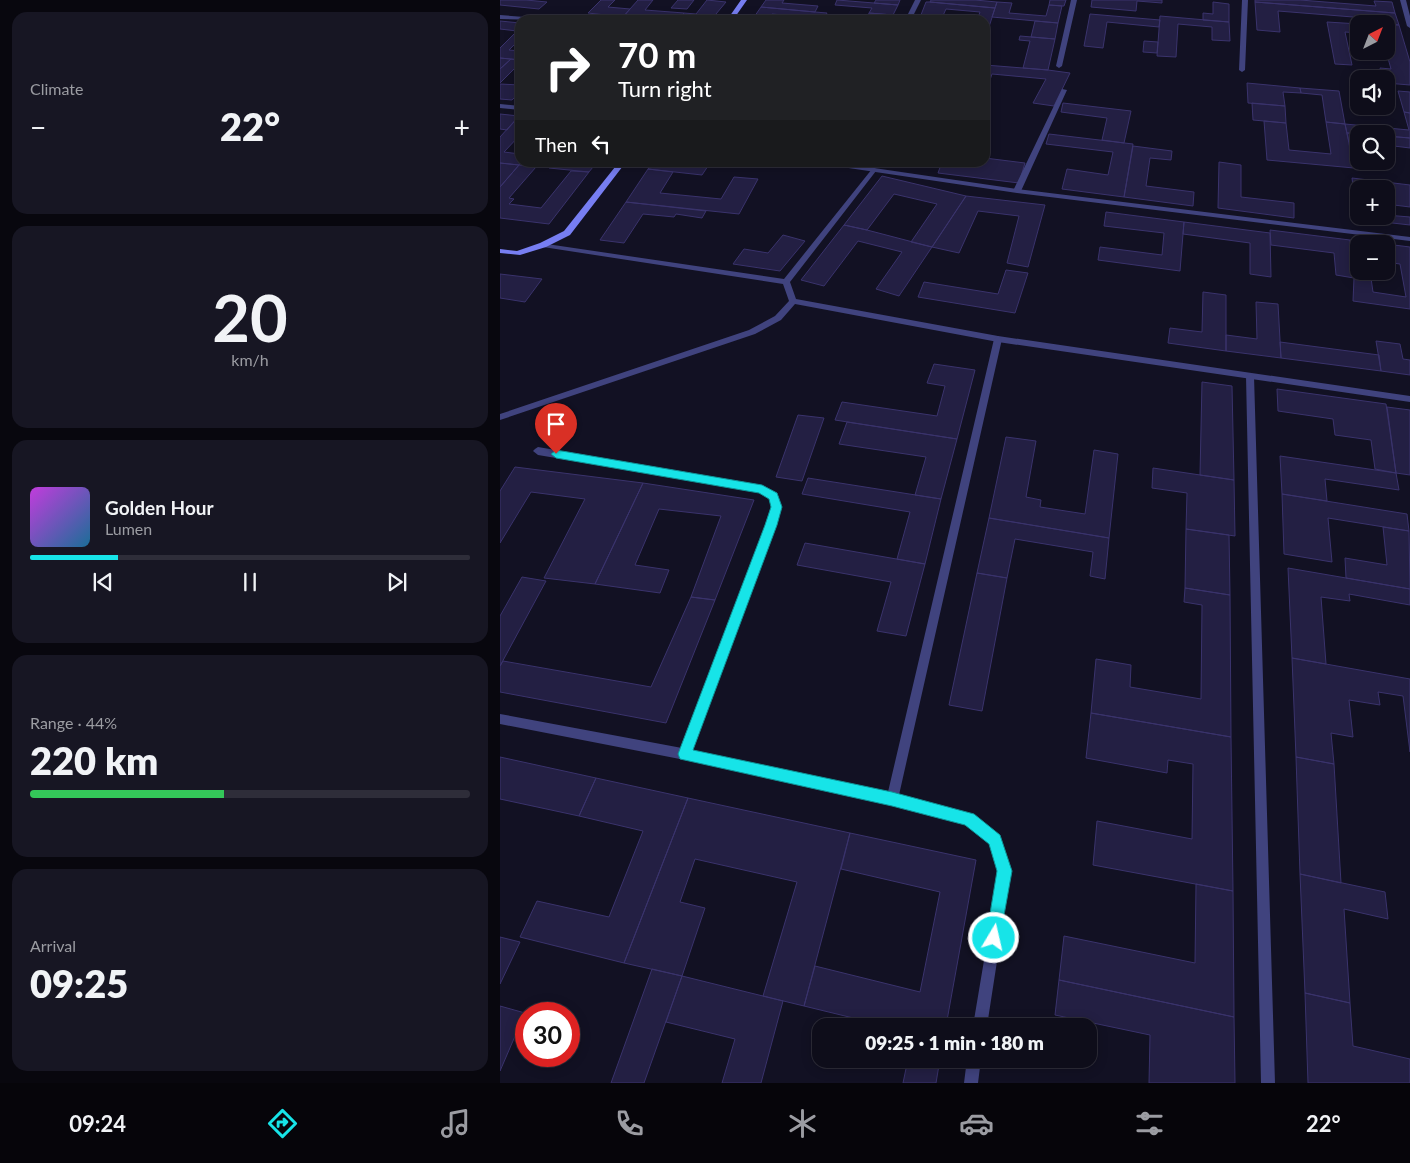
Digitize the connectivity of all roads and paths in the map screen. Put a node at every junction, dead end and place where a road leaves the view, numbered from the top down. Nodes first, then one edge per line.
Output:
1 (744, 0) edge
2 (918, 0) edge
3 (1074, 0) edge
4 (1245, 0) edge
5 (1403, 0) edge
6 (734, 15) edge
7 (910, 15) edge
8 (500, 16) edge
9 (515, 18) edge
10 (1410, 26) edge
11 (1059, 66) dead end
12 (1242, 70) dead end
13 (1064, 90) dead end
14 (500, 106) edge
15 (515, 108) edge
16 (619, 167) edge
17 (854, 167) edge
18 (874, 170) junction
19 (1018, 191) junction
20 (1410, 240) edge
21 (543, 245) junction
22 (500, 251) edge
23 (786, 282) junction
24 (793, 301) junction
25 (998, 339) junction
26 (1250, 376) junction
27 (1410, 399) edge
28 (500, 418) edge
29 (538, 451) dead end
30 (500, 719) edge
31 (685, 754) junction
32 (892, 799) junction
33 (981, 1018) edge
34 (972, 1068) edge
35 (970, 1083) edge
36 (1268, 1083) edge

1 - 6 street
2 - 7 street
3 - 11 street
4 - 12 street
5 - 10 street
8 - 9 street
13 - 19 street
14 - 15 street
16 - 21 street
17 - 18 street
18 - 19 street
18 - 23 street
19 - 20 street
21 - 22 street
21 - 23 street
23 - 24 street
24 - 25 street
24 - 28 street
25 - 26 street
25 - 32 street
26 - 27 street
26 - 36 street
29 - 31 street
30 - 31 street
31 - 32 street
32 - 33 street
34 - 35 street

